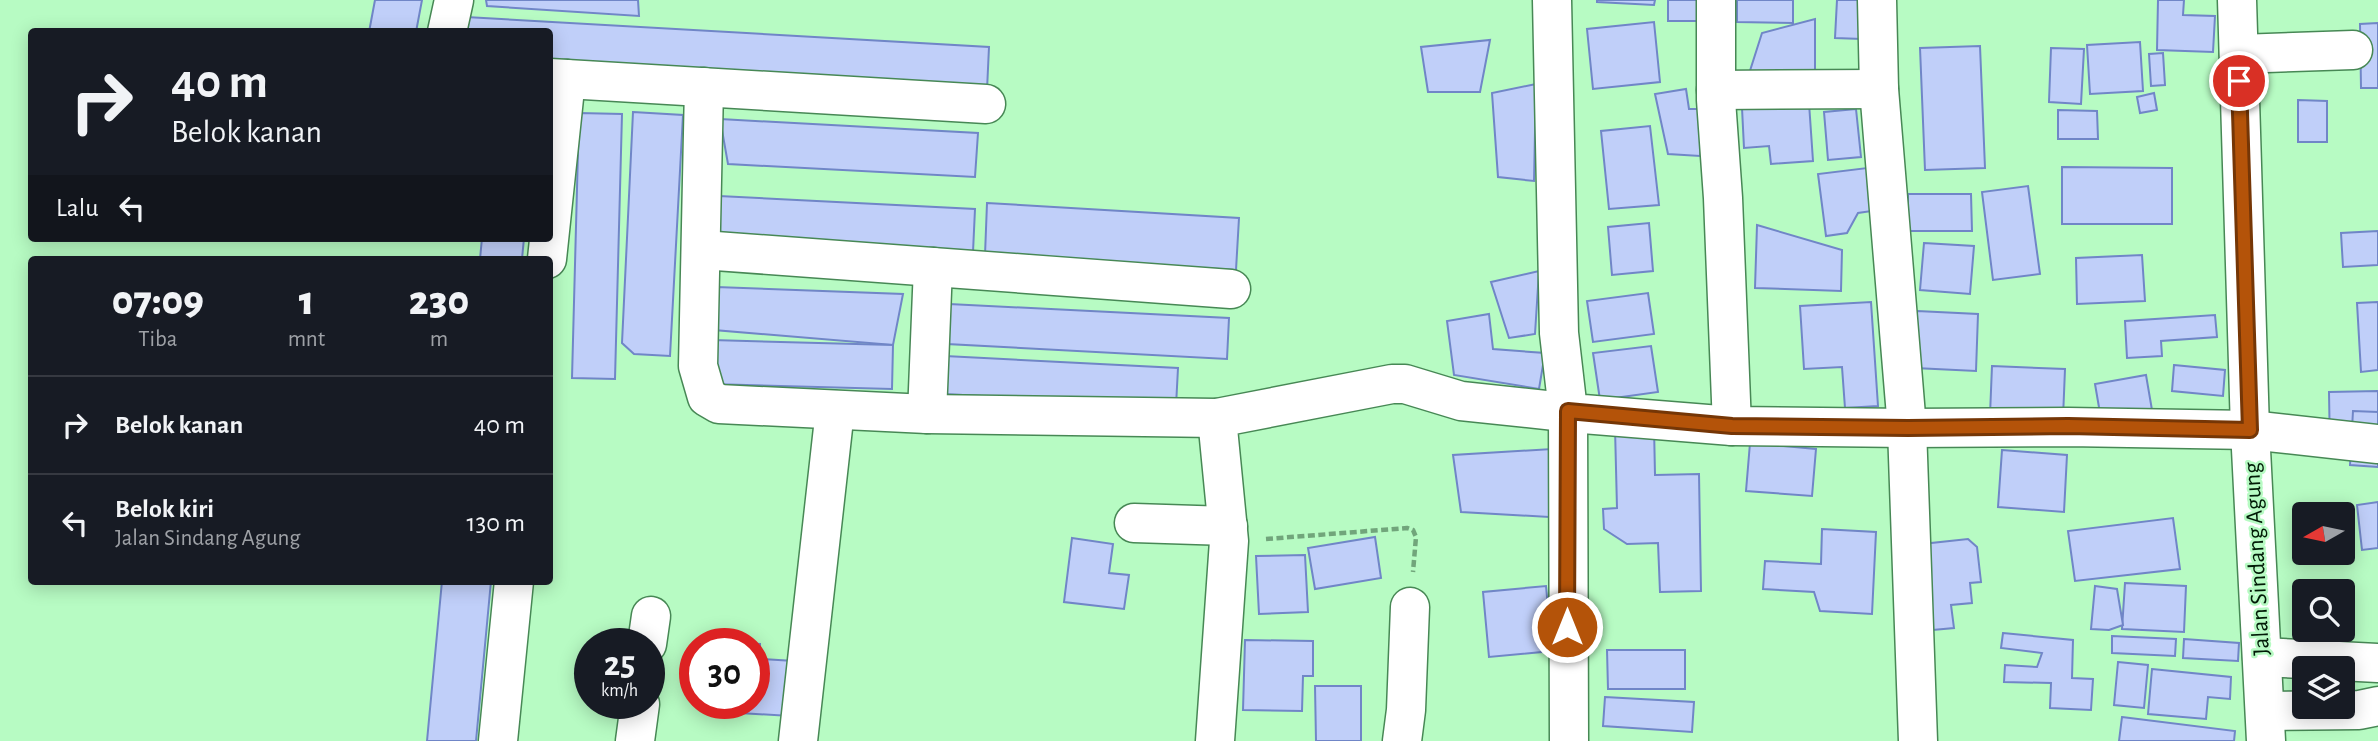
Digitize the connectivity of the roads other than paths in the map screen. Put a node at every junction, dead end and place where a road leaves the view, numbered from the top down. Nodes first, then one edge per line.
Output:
1 (454, 0) edge
2 (1552, 0) edge
3 (1716, 0) edge
4 (1877, 0) edge
5 (2237, 0) edge
6 (448, 28) edge
7 (2353, 50) dead end
8 (2239, 54) junction
9 (558, 79) edge
10 (704, 87) junction
11 (1879, 89) junction
12 (1716, 90) junction
13 (986, 104) dead end
14 (553, 161) edge
15 (702, 250) junction
16 (933, 267) junction
17 (1231, 289) dead end
18 (835, 410) junction
19 (1568, 411) junction
20 (927, 414) junction
21 (1217, 418) junction
22 (1732, 426) junction
23 (1908, 428) junction
24 (2250, 430) junction
25 (2378, 444) edge
26 (1134, 523) dead end
27 (1228, 533) junction
28 (514, 585) edge
29 (1410, 607) dead end
30 (2262, 657) junction
31 (2378, 663) edge
32 (2378, 706) edge
33 (638, 719) edge
34 (2266, 726) edge
35 (498, 741) edge
36 (635, 741) edge
37 (798, 741) edge
38 (1215, 741) edge
39 (1402, 741) edge
40 (1569, 741) edge
41 (1918, 741) edge

1 - 6 street
2 - 19 street
3 - 12 street
4 - 11 street
5 - 8 street, Jalan Sindang Agung
7 - 8 street
8 - 24 street, Jalan Sindang Agung
9 - 10 street
9 - 14 street
10 - 13 street
10 - 15 street
11 - 12 street
11 - 23 street
12 - 22 street
15 - 16 street
15 - 18 street
16 - 17 street
16 - 20 street
18 - 20 street
18 - 37 street
19 - 21 street
19 - 22 street
19 - 40 street
20 - 21 street
21 - 27 street
22 - 23 street
23 - 24 street
23 - 41 street
24 - 25 street
24 - 30 street, Jalan Sindang Agung
26 - 27 street
27 - 38 street
28 - 35 street
29 - 39 street
30 - 31 street
30 - 34 street, Jalan Sindang Agung
32 - 34 street
33 - 36 street

